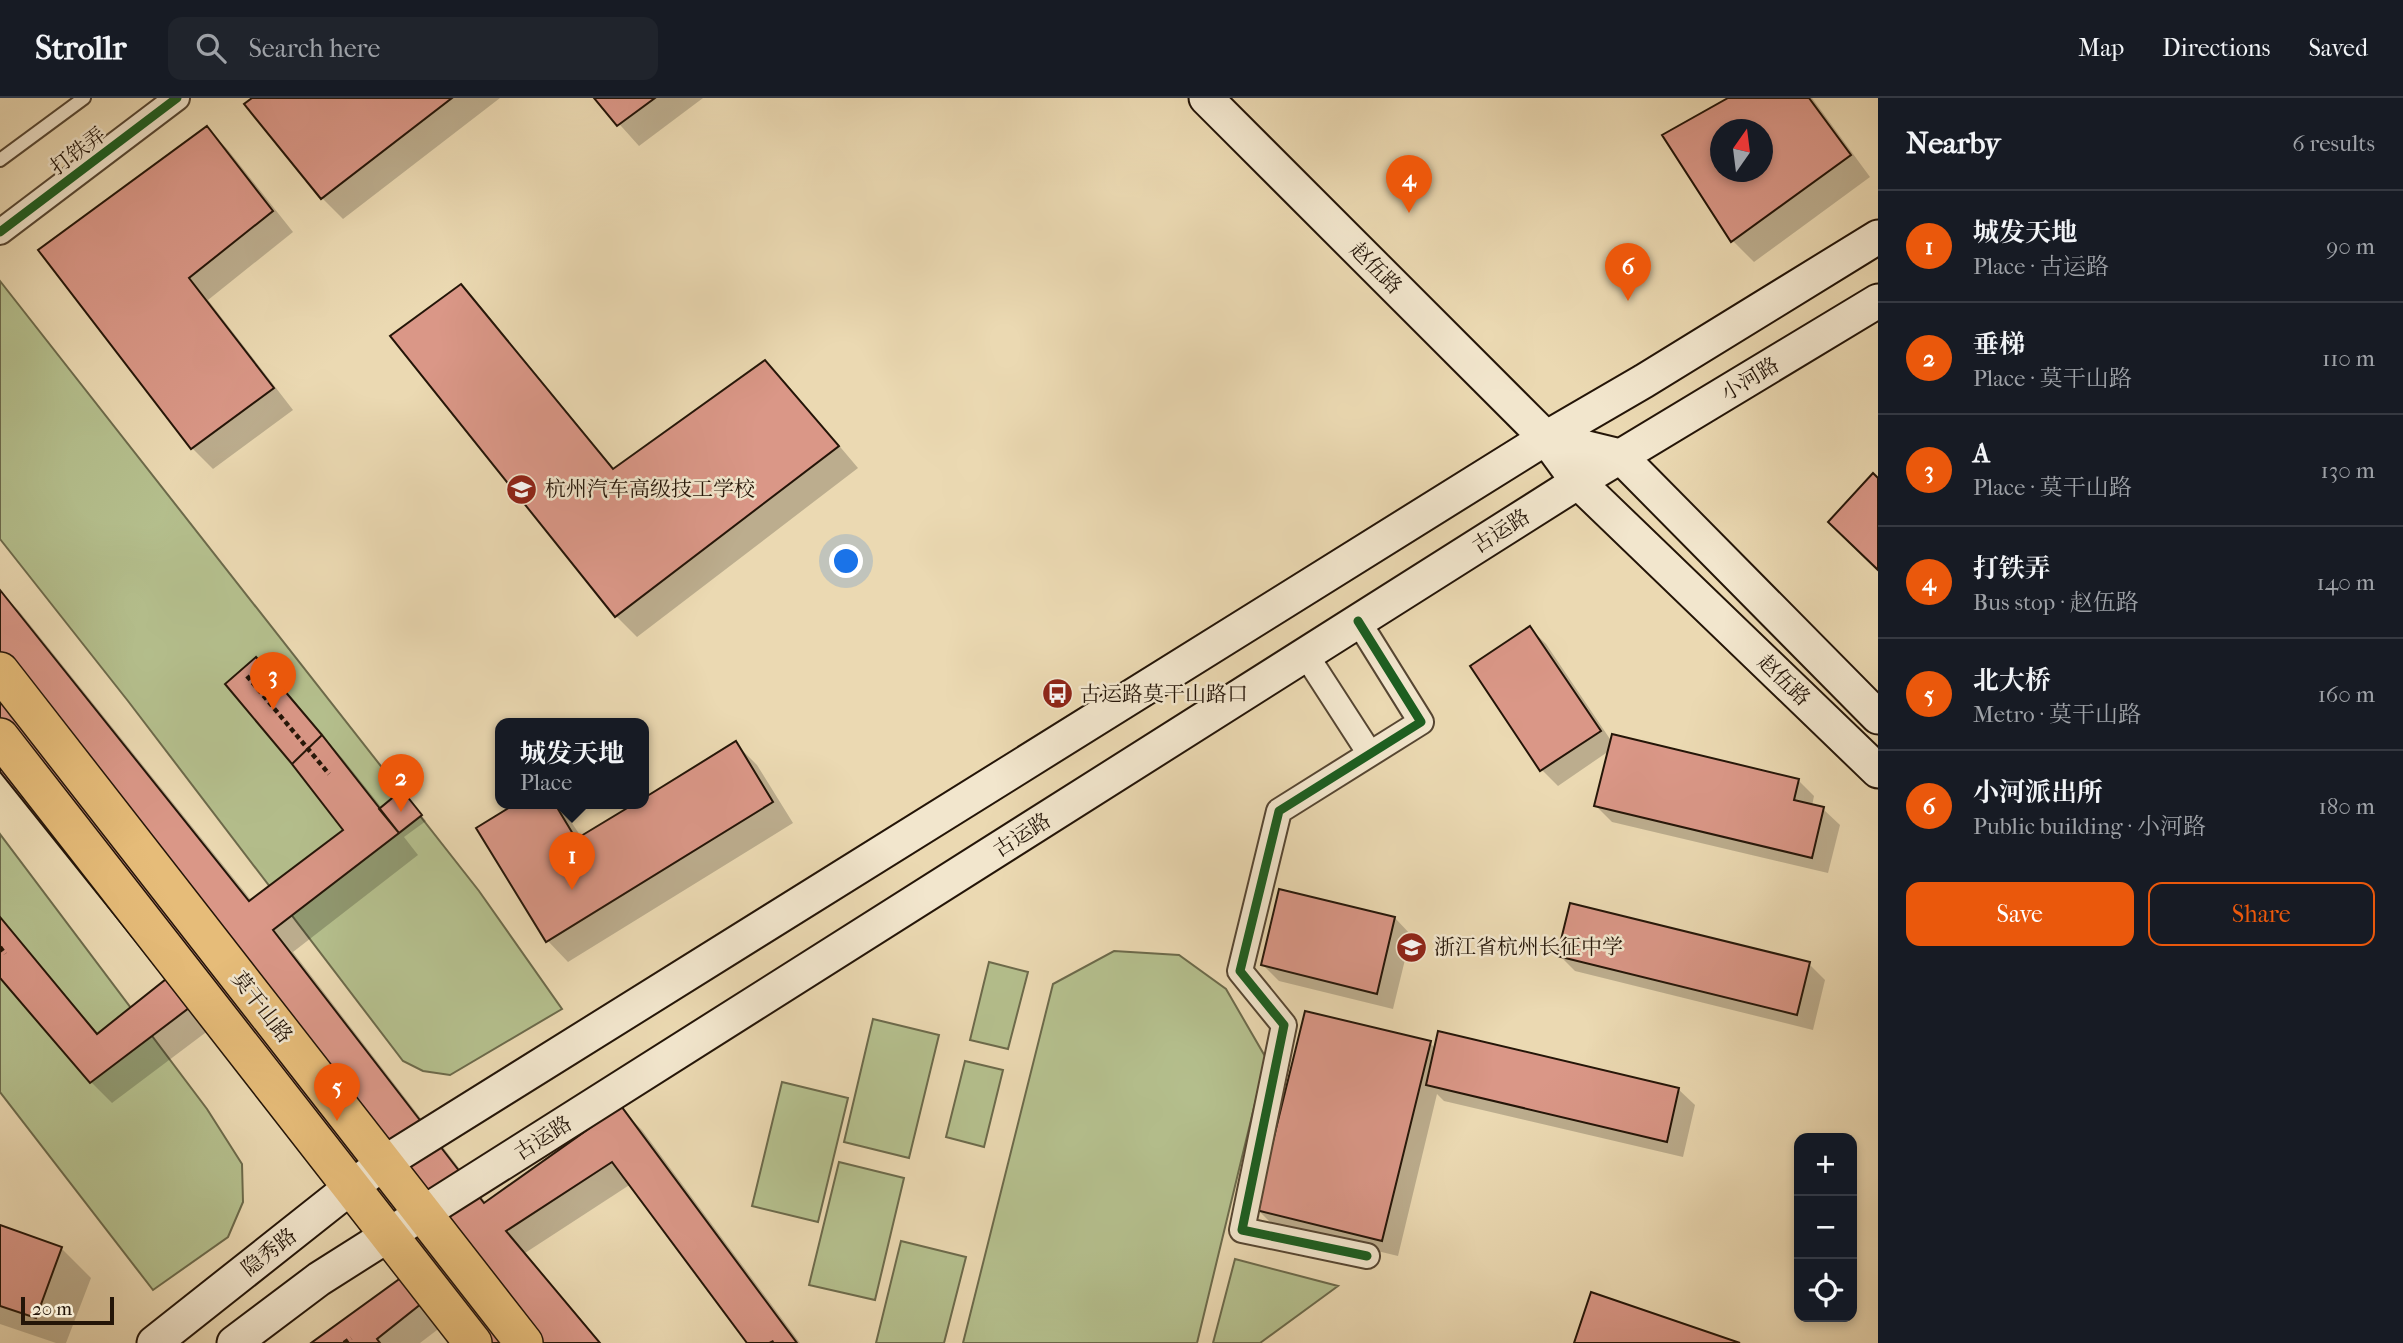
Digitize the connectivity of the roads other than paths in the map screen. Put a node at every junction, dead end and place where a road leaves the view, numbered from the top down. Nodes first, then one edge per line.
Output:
1 (84, 98) edge
2 (177, 98) edge
3 (1206, 98) edge
4 (0, 160) edge
5 (0, 232) edge
6 (1878, 237) edge
7 (1878, 301) edge
8 (1546, 438) junction
9 (1620, 456) junction
10 (1578, 482) junction
11 (1358, 621) junction
12 (1306, 656) junction
13 (0, 671) edge
14 (1878, 717) edge
15 (0, 737) edge
16 (1370, 754) junction
17 (1878, 771) edge
18 (384, 1163) junction
19 (351, 1187) junction
20 (423, 1213) junction
21 (388, 1235) junction
22 (1367, 1256) dead end
23 (154, 1343) edge
24 (234, 1343) edge
25 (473, 1343) edge
26 (524, 1343) edge

1 - 4 lane
2 - 5 street, 打铁弄
3 - 8 main road, 赵伍路
6 - 8 main road
7 - 9 main road, 小河路
8 - 9 main road
8 - 10 main road, 赵伍路
8 - 18 main road
9 - 10 main road, 古运路
9 - 14 main road, 赵伍路
10 - 11 main road, 古运路
10 - 17 main road, 赵伍路
11 - 12 main road, 古运路
11 - 16 street
12 - 16 street
12 - 20 main road, 古运路
13 - 18 main road, 莫干山路
15 - 19 main road, 莫干山路
16 - 22 street
18 - 19 main road, 隐秀路
18 - 20 main road, 莫干山路
19 - 21 main road, 莫干山路
19 - 23 main road, 隐秀路
20 - 21 main road
20 - 26 main road, 莫干山路
21 - 24 main road
21 - 25 main road, 莫干山路

